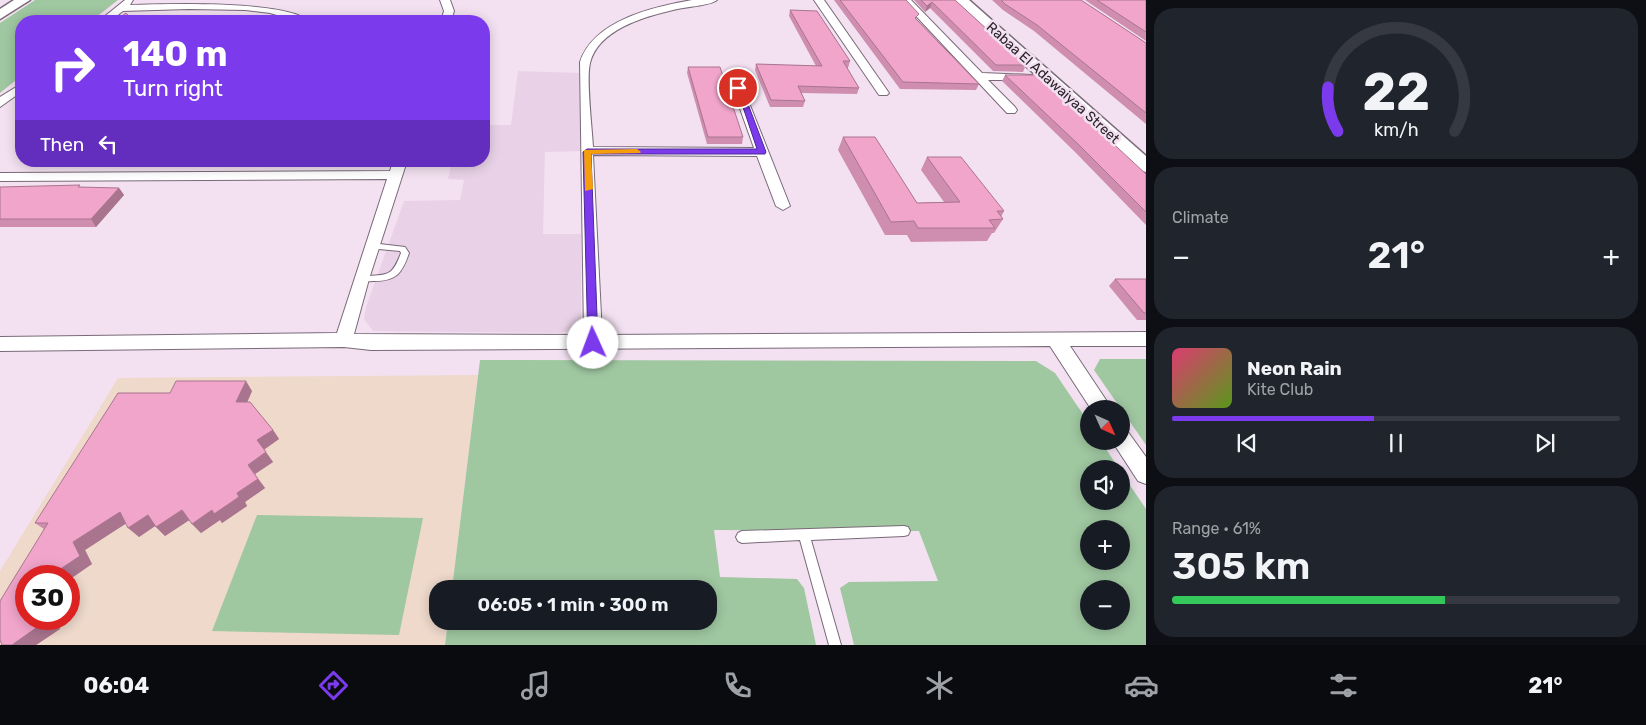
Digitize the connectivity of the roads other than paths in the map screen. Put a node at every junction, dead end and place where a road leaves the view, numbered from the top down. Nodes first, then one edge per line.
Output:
1 (23, 0) edge
2 (131, 0) edge
3 (149, 0) edge
4 (445, 0) edge
5 (712, 0) edge
6 (819, 0) edge
7 (906, 0) edge
8 (961, 0) edge
9 (976, 0) edge
10 (260, 5) junction
11 (121, 8) junction
12 (303, 9) dead end
13 (0, 15) edge
14 (112, 15) edge
15 (293, 15) edge
16 (448, 15) edge
17 (732, 72) dead end
18 (979, 76) junction
19 (1046, 77) junction
20 (15, 91) edge
21 (882, 93) dead end
22 (0, 103) edge
23 (1011, 110) dead end
24 (1146, 146) edge
25 (587, 152) junction
26 (762, 152) junction
27 (1146, 166) edge
28 (397, 168) edge
29 (0, 177) edge
30 (782, 206) dead end
31 (371, 246) junction
32 (360, 279) junction
33 (1146, 339) edge
34 (344, 340) junction
35 (1055, 340) junction
36 (593, 343) junction
37 (0, 344) edge
38 (1096, 400) edge
39 (1129, 450) edge
40 (1146, 474) edge
41 (904, 531) dead end
42 (804, 535) junction
43 (742, 537) dead end
44 (835, 645) edge

1 - 13 street
2 - 11 street
3 - 10 street
4 - 16 street
5 - 25 street
6 - 21 street
7 - 18 street
8 - 19 street, Rabaa El Adawaiyaa Street
9 - 24 street, Rabaa El Adawaiyaa Street
10 - 11 street
10 - 12 street
10 - 15 street
11 - 14 street
17 - 26 street
18 - 19 street
18 - 23 street
19 - 27 street, Rabaa El Adawaiyaa Street
20 - 22 street
25 - 26 street
25 - 36 street
26 - 30 street
28 - 29 street
28 - 31 street
31 - 32 street
31 - 32 lane
32 - 34 street
33 - 35 street
34 - 36 street
34 - 37 street
35 - 36 street
35 - 38 street
39 - 40 street
41 - 42 lane
42 - 43 lane
42 - 44 lane

